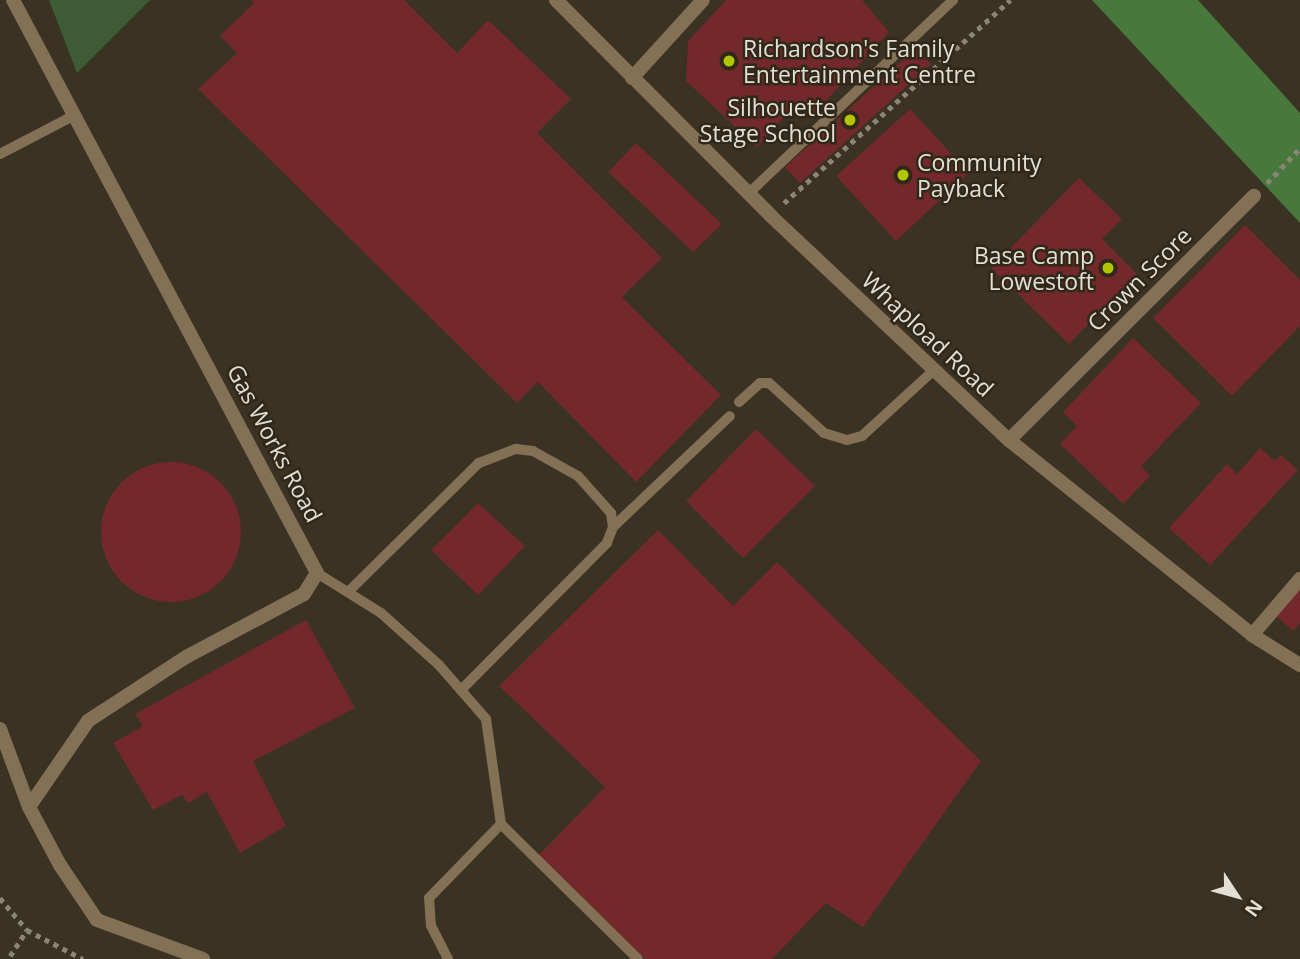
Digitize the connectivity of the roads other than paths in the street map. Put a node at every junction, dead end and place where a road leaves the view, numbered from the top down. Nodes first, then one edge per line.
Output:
1 (13, 0) edge
2 (556, 0) edge
3 (703, 0) edge
4 (953, 0) edge
5 (632, 78) junction
6 (75, 115) junction
7 (0, 154) edge
8 (748, 193) junction
9 (1254, 196) road end
10 (933, 371) junction
11 (739, 402) dead end
12 (730, 416) dead end
13 (1010, 440) junction
14 (613, 527) junction
15 (317, 573) junction
16 (1300, 579) edge
17 (348, 592) junction
18 (1252, 635) junction
19 (1300, 665) edge
20 (461, 690) junction
21 (0, 729) edge
22 (29, 807) junction
23 (500, 824) junction
24 (202, 959) edge
25 (448, 959) edge
26 (638, 959) edge

1 - 6 street, Gas Works Road
2 - 5 street, Whapload Road
3 - 5 street
4 - 8 lane
5 - 8 street, Whapload Road
6 - 7 lane
6 - 15 street, Gas Works Road
8 - 10 street, Whapload Road
9 - 13 street, Crown Score
10 - 11 lane
10 - 13 street, Whapload Road
12 - 14 lane
13 - 18 street, Whapload Road
14 - 17 lane
14 - 20 lane
15 - 17 lane
15 - 22 street
16 - 18 street
17 - 20 lane
18 - 19 street, Whapload Road
20 - 23 lane
21 - 22 street
22 - 24 street
23 - 25 lane
23 - 26 lane

